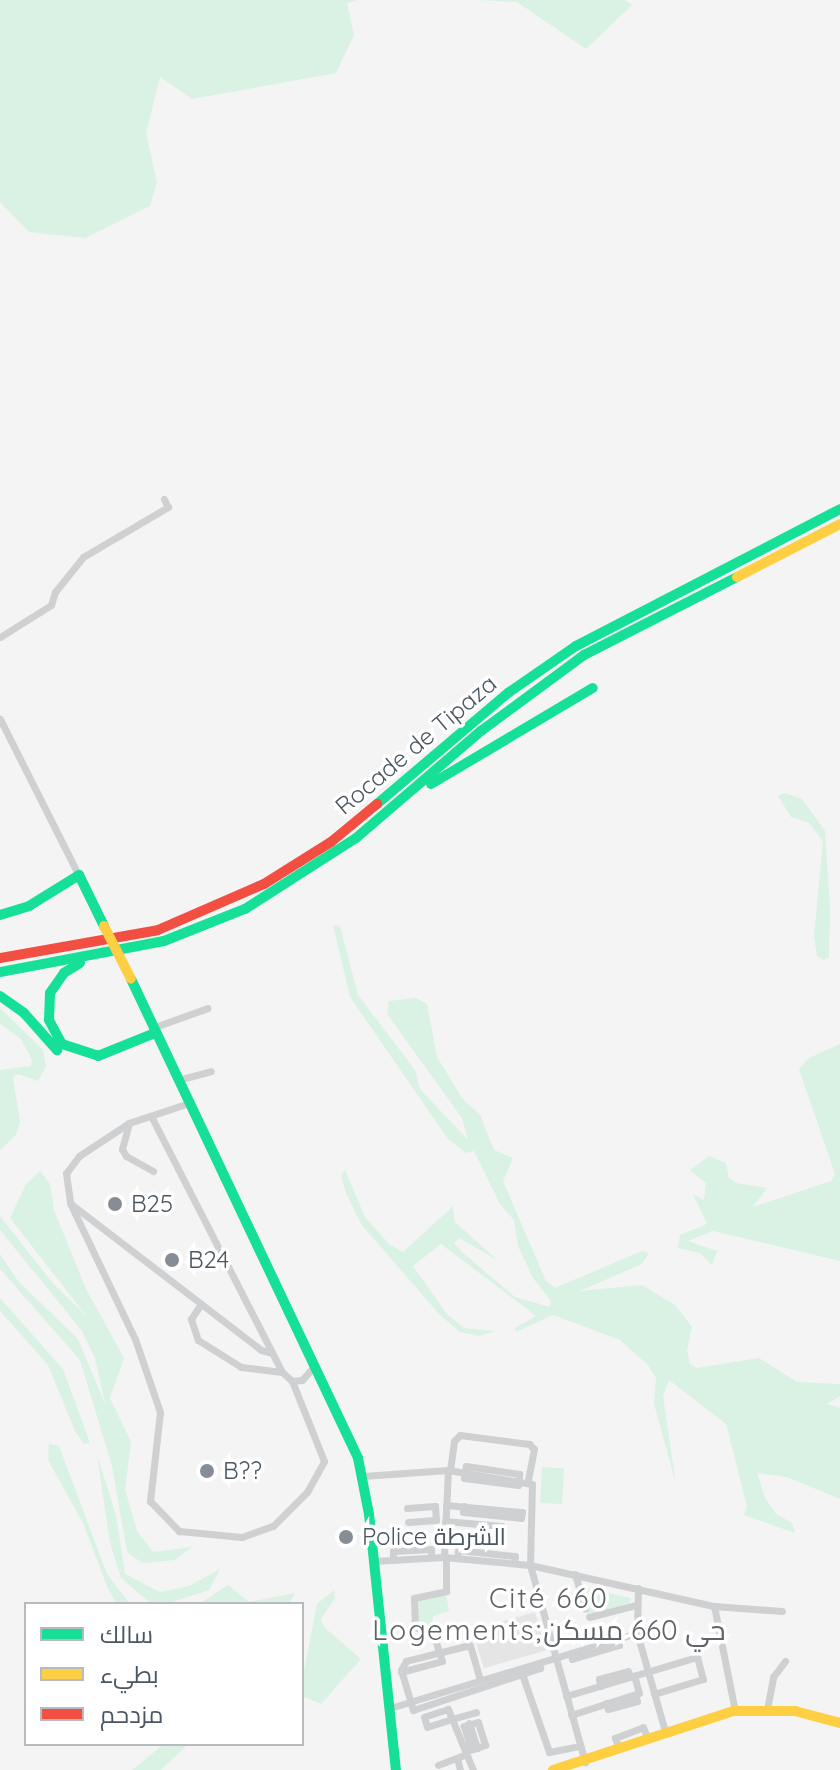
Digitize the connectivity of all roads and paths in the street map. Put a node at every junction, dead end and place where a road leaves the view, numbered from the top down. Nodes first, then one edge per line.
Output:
1 (164, 499) dead end
2 (840, 509) edge
3 (840, 524) edge
4 (0, 637) edge
5 (593, 688) dead end
6 (0, 719) edge
7 (399, 802) junction
8 (79, 875) junction
9 (0, 915) edge
10 (109, 955) junction
11 (0, 958) edge
12 (0, 972) edge
13 (0, 996) edge
14 (208, 1008) dead end
15 (155, 1034) junction
16 (211, 1071) dead end
17 (178, 1080) junction
18 (189, 1103) junction
19 (151, 1116) junction
20 (129, 1123) junction
21 (153, 1171) dead end
22 (70, 1203) junction
23 (201, 1304) junction
24 (272, 1353) junction
25 (315, 1365) junction
26 (282, 1372) junction
27 (292, 1381) junction
28 (449, 1470) junction
29 (530, 1470) junction
30 (363, 1476) junction
31 (528, 1481) junction
32 (535, 1490) junction
33 (464, 1506) junction
34 (407, 1508) dead end
35 (436, 1512) junction
36 (446, 1513) junction
37 (408, 1522) dead end
38 (502, 1526) dead end
39 (445, 1557) junction
40 (374, 1561) junction
41 (530, 1565) junction
42 (575, 1574) junction
43 (638, 1588) junction
44 (636, 1605) junction
45 (714, 1606) junction
46 (585, 1609) dead end
47 (782, 1611) dead end
48 (589, 1617) dead end
49 (637, 1633) junction
50 (439, 1653) junction
51 (556, 1657) junction
52 (785, 1661) dead end
53 (521, 1671) junction
54 (647, 1672) junction
55 (632, 1676) junction
56 (480, 1680) junction
57 (654, 1694) junction
58 (566, 1696) junction
59 (410, 1702) junction
60 (390, 1708) junction
61 (767, 1709) junction
62 (735, 1711) junction
63 (476, 1712) dead end
64 (465, 1715) junction
65 (571, 1715) junction
66 (840, 1723) edge
67 (665, 1731) junction
68 (580, 1746) junction
69 (470, 1750) junction
70 (457, 1758) junction
71 (585, 1762) junction
72 (438, 1765) dead end
73 (396, 1770) edge
74 (459, 1770) edge
75 (473, 1770) edge
76 (553, 1770) edge

1 - 4 street
2 - 11 main road, Rocade de Tipaza
3 - 7 main road, Rocade de Tipaza
5 - 7 main road
6 - 8 street
7 - 10 main road, Rocade de Tipaza
8 - 9 main road
8 - 15 main road, bridge
10 - 12 main road, Rocade de Tipaza
10 - 15 main road
13 - 15 main road
14 - 15 street
15 - 17 main road
16 - 17 street
17 - 18 main road
18 - 19 street
18 - 25 main road
19 - 20 street
19 - 24 street
20 - 21 street
20 - 22 street
22 - 23 street
22 - 27 street
23 - 24 street
23 - 26 street
24 - 26 street
25 - 27 street
25 - 30 main road
26 - 27 street
28 - 29 street
28 - 30 street
28 - 31 street
28 - 36 street
29 - 31 street
29 - 32 street
30 - 40 main road
31 - 32 street
32 - 41 street
33 - 33 street
33 - 36 street
34 - 35 street
35 - 36 street
35 - 37 street
36 - 38 street
36 - 39 street
39 - 40 street
39 - 41 street
39 - 50 street
40 - 60 main road
41 - 42 street
41 - 51 street
42 - 43 street
42 - 46 street
43 - 44 street
43 - 45 street
44 - 48 street
44 - 49 street
45 - 47 street
45 - 62 street
49 - 51 street
49 - 54 street
50 - 56 street
50 - 59 street
51 - 53 street
51 - 58 street
52 - 61 street
53 - 56 street
53 - 59 street
53 - 68 street
54 - 55 street
54 - 57 street
54 - 57 street
55 - 58 street
55 - 65 street
56 - 59 street
57 - 67 street
58 - 65 street
59 - 60 street
60 - 73 main road
61 - 62 main road
61 - 66 main road
62 - 67 main road
63 - 64 street
64 - 69 street
64 - 69 street
65 - 68 street
67 - 71 main road
68 - 71 street
69 - 70 street
69 - 75 street
70 - 72 street
70 - 74 street
71 - 76 main road

